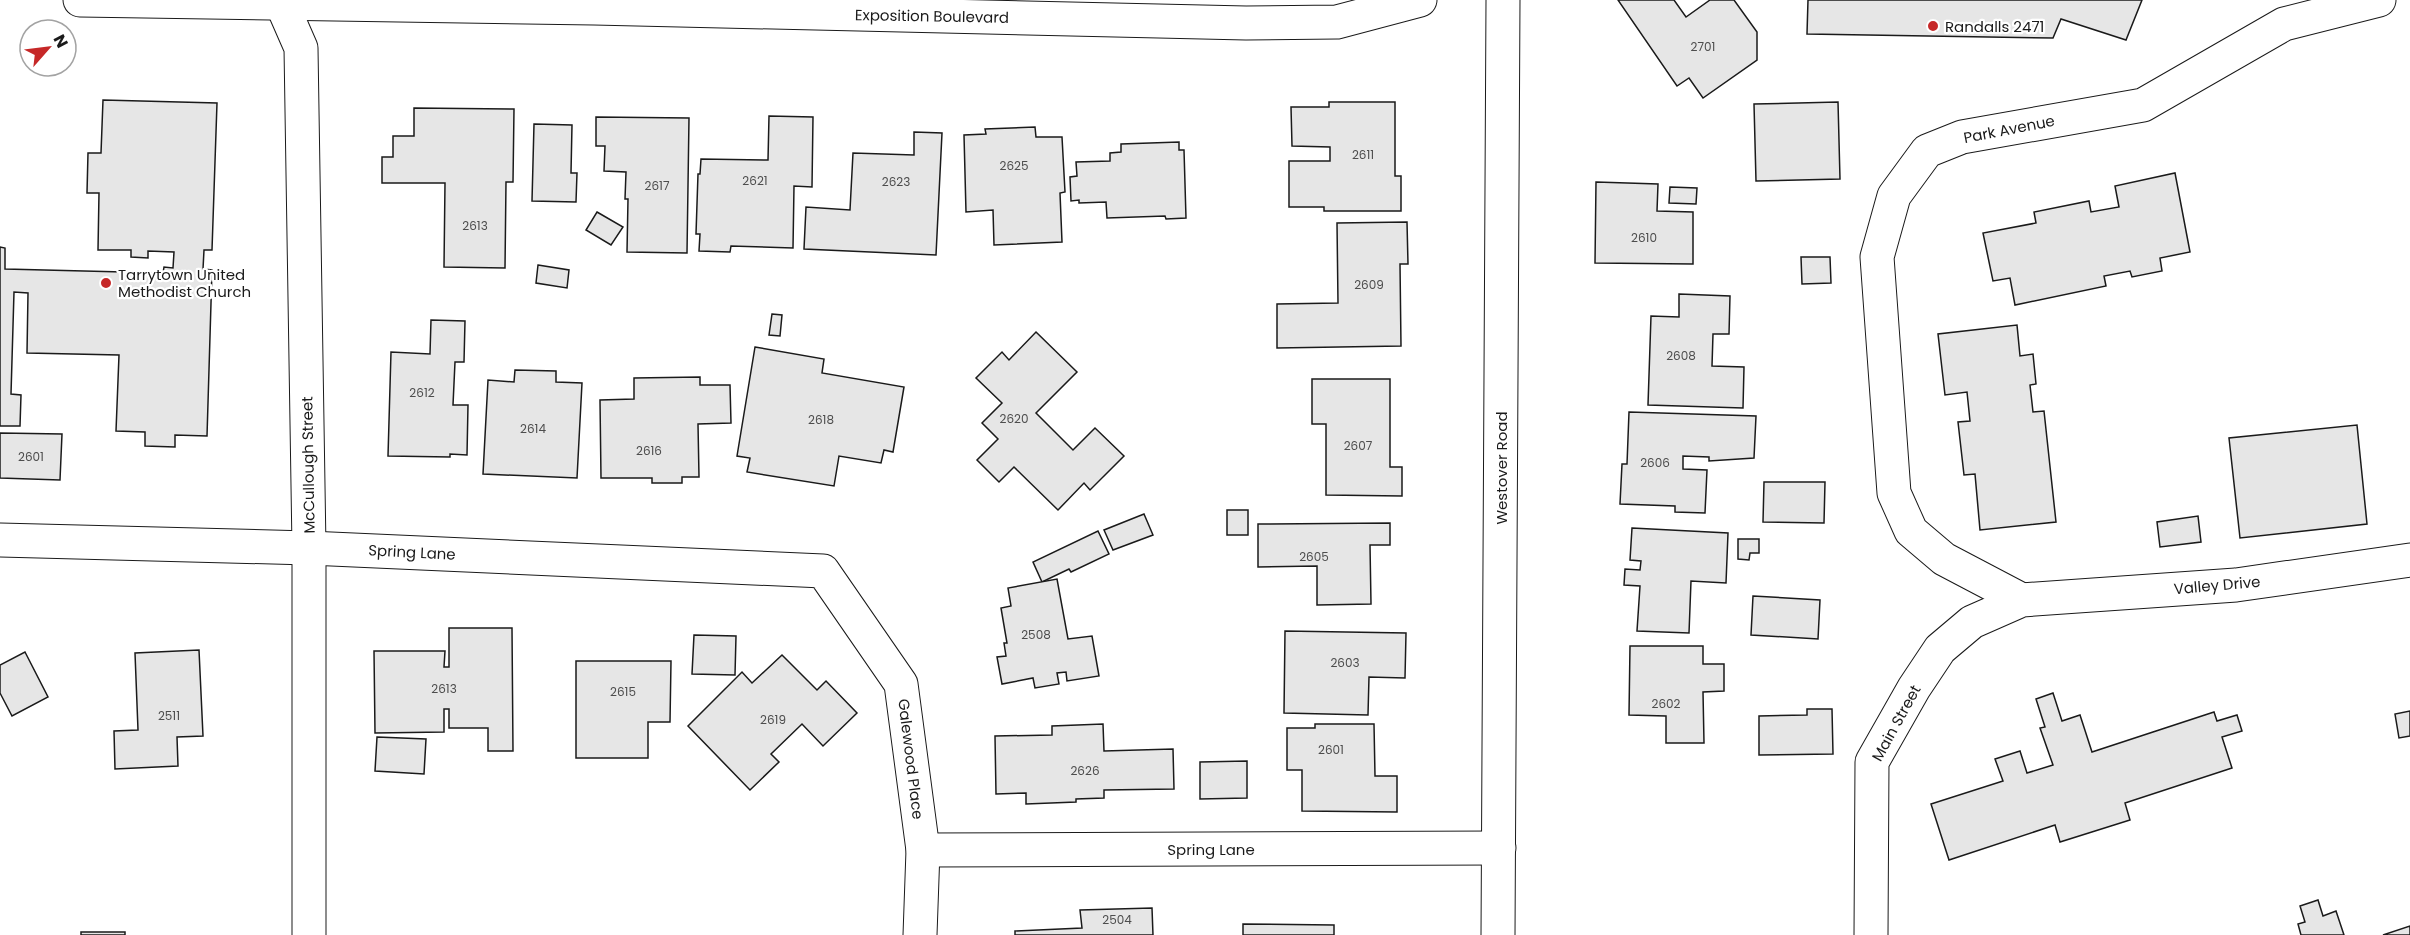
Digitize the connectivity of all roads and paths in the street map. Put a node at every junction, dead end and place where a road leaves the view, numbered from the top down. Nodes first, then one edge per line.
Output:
1 (80, 0) edge
2 (1420, 0) edge
3 (1503, 0) edge
4 (2379, 0) edge
5 (280, 2) edge
6 (594, 4) edge
7 (776, 6) edge
8 (1001, 9) edge
9 (1246, 11) edge
10 (0, 540) edge
11 (309, 548) junction
12 (2410, 560) edge
13 (824, 571) joint
14 (2022, 600) junction
15 (1499, 848) junction
16 (922, 850) junction
17 (309, 935) edge
18 (920, 935) edge
19 (1498, 935) edge
20 (1871, 935) edge

1 - 5 street, Exposition Boulevard
2 - 9 street, Exposition Boulevard
3 - 15 street, Westover Road
4 - 14 street, Park Avenue
5 - 6 street, Exposition Boulevard
5 - 11 street, McCullough Street
6 - 7 street, Exposition Boulevard
7 - 8 street, Exposition Boulevard
8 - 9 street, Exposition Boulevard
10 - 11 street, Spring Lane
11 - 13 street, Spring Lane
11 - 17 street, McCullough Street
12 - 14 street, Valley Drive
13 - 16 street, Galewood Place
14 - 20 street, Main Street
15 - 16 street, Spring Lane
15 - 19 street, Westover Road
16 - 18 street, Galewood Place

